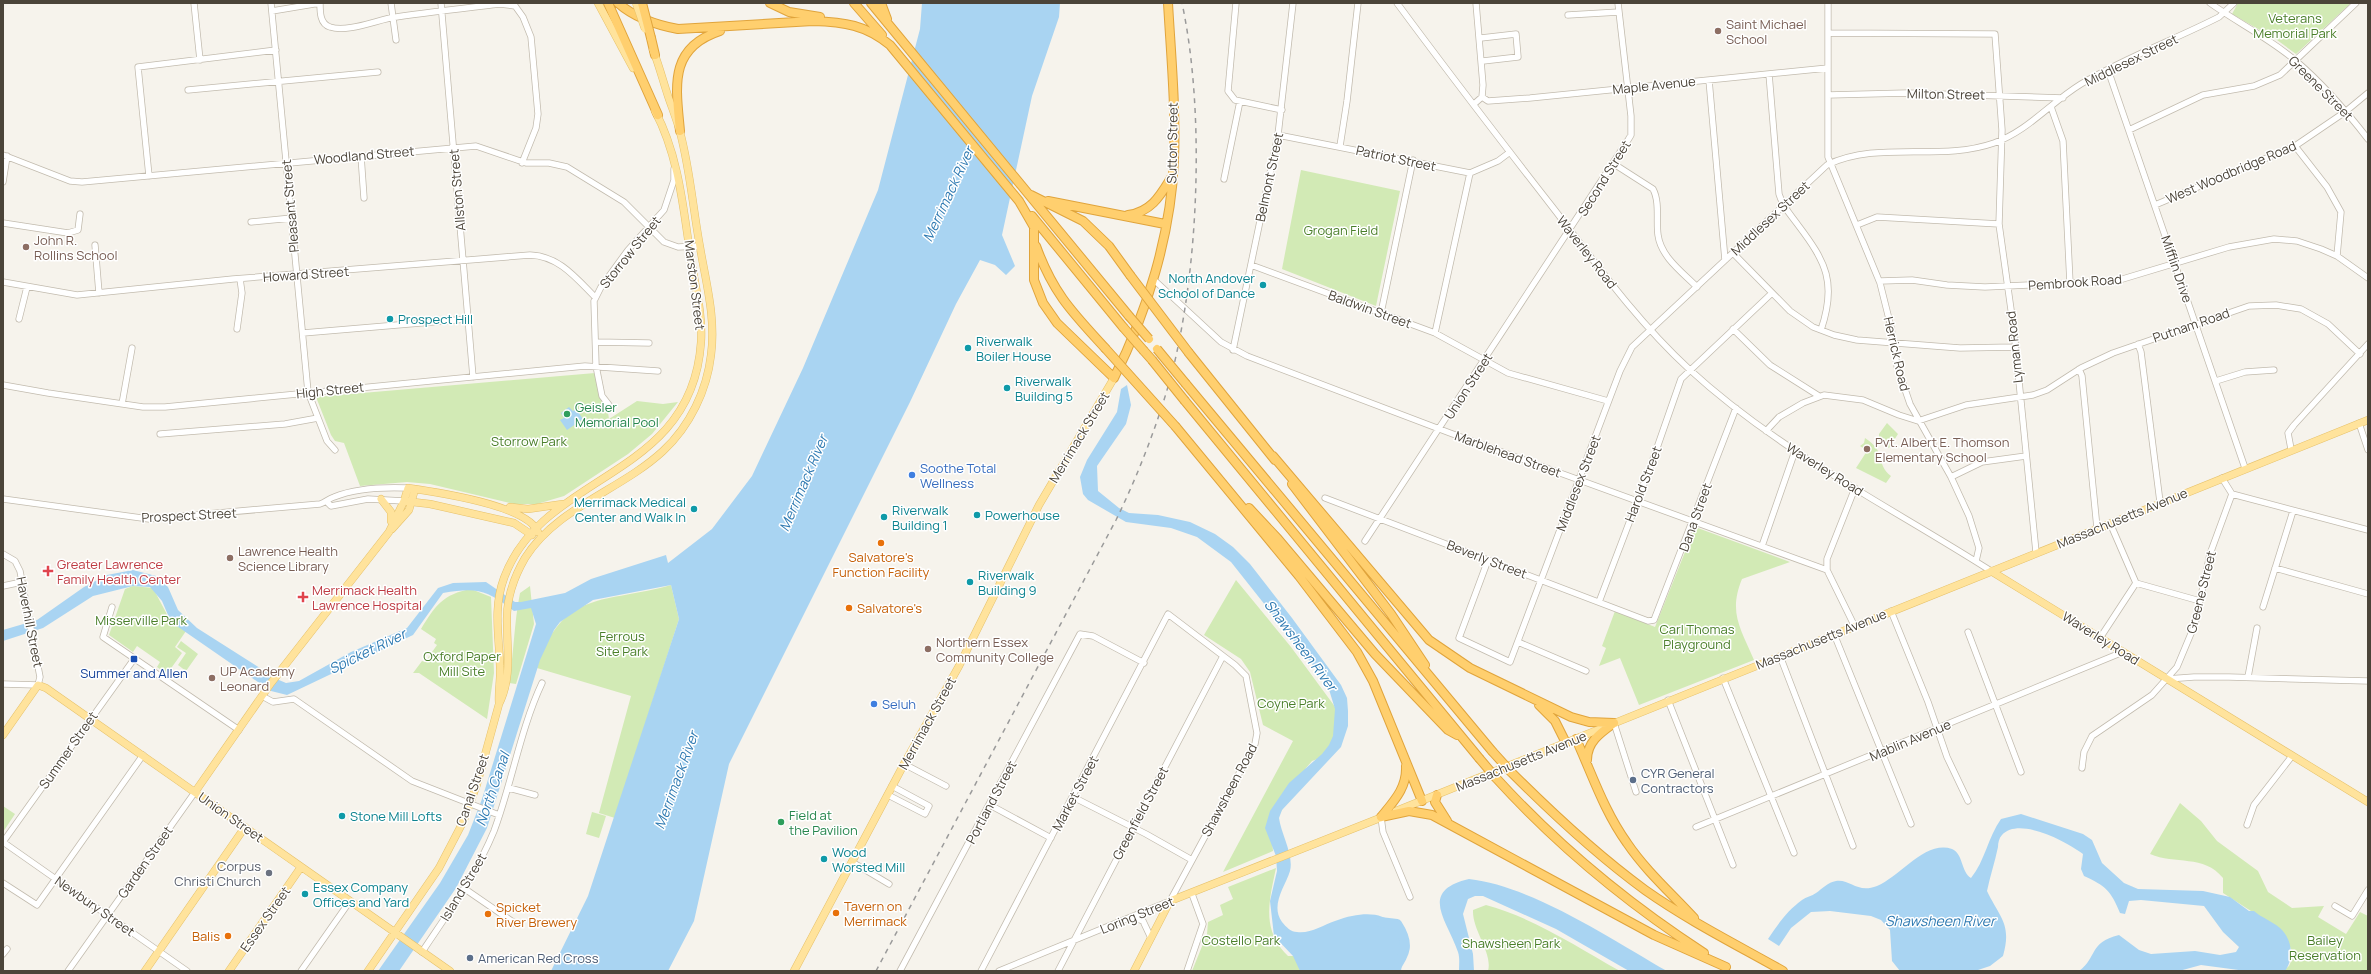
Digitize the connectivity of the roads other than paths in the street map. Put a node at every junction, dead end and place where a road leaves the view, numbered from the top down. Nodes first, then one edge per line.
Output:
1 (194, 3) edge
2 (271, 3) edge
3 (320, 3) edge
4 (391, 3) edge
5 (441, 3) edge
6 (598, 3) edge
7 (608, 3) edge
8 (618, 3) edge
9 (636, 3) edge
10 (642, 3) edge
11 (770, 3) edge
12 (854, 3) edge
13 (870, 3) edge
14 (1168, 3) edge
15 (1236, 3) edge
16 (1293, 3) edge
17 (1358, 3) edge
18 (1397, 3) edge
19 (1476, 3) edge
20 (1618, 3) edge
21 (1828, 3) edge
22 (2210, 3) edge
23 (2234, 3) edge
24 (2356, 3) edge
25 (514, 5) edge
26 (878, 6) edge
27 (272, 11) junction
28 (442, 11) junction
29 (1619, 12) junction
30 (2225, 13) junction
31 (1568, 16) dead end
32 (394, 17) junction
33 (832, 21) junction
34 (732, 27) junction
35 (1829, 33) junction
36 (650, 37) junction
37 (1481, 38) junction
38 (396, 40) dead end
39 (276, 50) junction
40 (655, 54) joint
41 (200, 60) junction
42 (2296, 60) junction
43 (1483, 61) junction
44 (1828, 68) junction
45 (2108, 70) junction
46 (378, 72) dead end
47 (1769, 74) junction
48 (1709, 80) junction
49 (278, 81) junction
50 (1628, 87) junction
51 (188, 90) dead end
52 (2368, 93) edge
53 (1828, 95) junction
54 (1999, 95) junction
55 (1482, 97) junction
56 (2064, 98) junction
57 (1240, 102) junction
58 (1474, 104) junction
59 (2051, 107) junction
60 (1282, 110) junction
61 (2345, 112) junction
62 (658, 115) junction
63 (2129, 130) junction
64 (680, 131) junction
65 (1278, 135) junction
66 (2368, 139) edge
67 (2001, 140) junction
68 (1340, 146) junction
69 (2295, 146) junction
70 (454, 147) junction
71 (1510, 152) junction
72 (5, 156) edge
73 (362, 156) junction
74 (1413, 160) junction
75 (522, 162) junction
76 (675, 162) junction
77 (286, 163) junction
78 (1831, 163) junction
79 (1614, 164) junction
80 (1470, 173) junction
81 (1173, 175) junction
82 (149, 176) junction
83 (1224, 179) dead end
84 (3, 182) edge
85 (364, 198) dead end
86 (1044, 201) junction
87 (2155, 204) junction
88 (1783, 206) junction
89 (80, 214) dead end
90 (1120, 216) junction
91 (292, 218) junction
92 (251, 222) dead end
93 (3, 223) edge
94 (1165, 224) junction
95 (1999, 224) junction
96 (1857, 225) junction
97 (648, 226) junction
98 (1570, 231) junction
99 (1035, 242) junction
100 (95, 245) dead end
101 (699, 246) junction
102 (690, 247) junction
103 (1733, 253) junction
104 (2337, 256) junction
105 (463, 260) junction
106 (1725, 260) junction
107 (2176, 263) junction
108 (1251, 265) junction
109 (297, 275) junction
110 (2368, 278) edge
111 (240, 279) junction
112 (1153, 279) junction
113 (1880, 281) junction
114 (3, 282) edge
115 (2070, 283) junction
116 (2008, 286) junction
117 (27, 287) junction
118 (1697, 287) junction
119 (99, 293) junction
120 (1772, 293) junction
121 (595, 297) junction
122 (1145, 304) joint
123 (1381, 313) junction
124 (19, 319) dead end
125 (468, 319) junction
126 (2196, 324) junction
127 (237, 329) dead end
128 (1733, 329) junction
129 (1650, 330) junction
130 (1820, 330) junction
131 (303, 333) junction
132 (1435, 333) junction
133 (596, 342) junction
134 (1893, 342) junction
135 (649, 343) dead end
136 (2138, 344) junction
137 (2368, 344) edge
138 (2015, 347) junction
139 (132, 348) dead end
140 (1233, 350) junction
141 (2360, 354) junction
142 (1485, 359) junction
143 (596, 366) junction
144 (2079, 369) junction
145 (1690, 370) junction
146 (2274, 370) dead end
147 (658, 371) dead end
148 (473, 376) junction
149 (1114, 378) junction
150 (2216, 381) junction
151 (3, 385) edge
152 (308, 392) junction
153 (1819, 396) junction
154 (2019, 397) junction
155 (1608, 401) junction
156 (122, 404) junction
157 (609, 405) dead end
158 (1736, 408) junction
159 (318, 418) junction
160 (2368, 420) edge
161 (1918, 421) junction
162 (2359, 423) junction
163 (1440, 428) junction
164 (1766, 431) junction
165 (160, 434) dead end
166 (2291, 449) junction
167 (335, 450) dead end
168 (1795, 450) junction
169 (2368, 450) edge
170 (1272, 456) junction
171 (2026, 456) junction
172 (2245, 468) junction
173 (1217, 474) junction
174 (1951, 477) junction
175 (2222, 478) junction
176 (1579, 480) junction
177 (408, 488) junction
178 (1855, 488) junction
179 (416, 489) junction
180 (2232, 494) junction
181 (3, 498) edge
182 (1325, 498) dead end
183 (381, 499) junction
184 (404, 501) junction
185 (1637, 501) junction
186 (327, 502) junction
187 (413, 502) junction
188 (2160, 502) junction
189 (567, 503) junction
190 (501, 507) junction
191 (2293, 511) junction
192 (1380, 519) junction
193 (1693, 522) junction
194 (2110, 523) junction
195 (536, 527) junction
196 (2097, 528) junction
197 (2368, 530) edge
198 (389, 532) junction
199 (529, 534) junction
200 (540, 537) junction
201 (1365, 541) dead end
202 (1762, 546) junction
203 (2036, 552) junction
204 (3, 554) edge
205 (1488, 560) junction
206 (1976, 561) junction
207 (2276, 568) junction
208 (1827, 570) junction
209 (1991, 571) junction
210 (1541, 580) junction
211 (22, 582) junction
212 (2136, 583) junction
213 (3, 586) edge
214 (2368, 594) edge
215 (2200, 600) junction
216 (1599, 602) junction
217 (112, 607) dead end
218 (2263, 607) dead end
219 (1891, 611) junction
220 (1168, 614) joint
221 (1648, 621) joint
222 (1854, 625) junction
223 (2257, 628) dead end
224 (1968, 632) dead end
225 (1834, 634) junction
226 (2100, 638) junction
227 (1518, 642) junction
228 (2123, 652) junction
229 (1223, 656) junction
230 (1780, 656) junction
231 (134, 659) junction
232 (1144, 663) junction
233 (1586, 671) dead end
234 (2248, 677) junction
235 (1723, 678) junction
236 (2167, 680) junction
237 (2368, 681) edge
238 (542, 683) dead end
239 (3, 684) edge
240 (38, 686) junction
241 (263, 694) junction
242 (1445, 696) junction
243 (1534, 700) junction
244 (1668, 700) junction
245 (499, 704) junction
246 (1995, 705) junction
247 (90, 719) junction
248 (1614, 723) junction
249 (1937, 729) junction
250 (239, 730) junction
251 (3, 734) edge
252 (1576, 738) junction
253 (1463, 739) junction
254 (1566, 742) junction
255 (1882, 751) junction
256 (143, 755) junction
257 (2292, 756) junction
258 (1405, 759) junction
259 (1587, 763) junction
260 (904, 764) junction
261 (2082, 768) dead end
262 (2021, 772) dead end
263 (1826, 774) junction
264 (892, 786) junction
265 (946, 786) dead end
266 (509, 788) junction
267 (195, 792) junction
268 (1636, 792) dead end
269 (888, 794) junction
270 (535, 795) dead end
271 (1437, 795) junction
272 (1073, 797) junction
273 (1772, 797) junction
274 (1422, 801) junction
275 (1968, 801) dead end
276 (2368, 802) edge
277 (470, 804) junction
278 (990, 805) junction
279 (497, 814) junction
280 (1381, 817) junction
281 (1714, 820) junction
282 (1449, 823) junction
283 (1911, 824) dead end
284 (2248, 825) dead end
285 (245, 827) junction
286 (1132, 827) junction
287 (1696, 827) dead end
288 (1051, 838) junction
289 (3, 842) edge
290 (1853, 846) dead end
291 (1794, 853) dead end
292 (1192, 860) junction
293 (1275, 860) joint
294 (852, 862) junction
295 (1733, 865) dead end
296 (301, 867) junction
297 (56, 879) junction
298 (3, 883) edge
299 (889, 884) dead end
300 (464, 889) junction
301 (2368, 890) edge
302 (1192, 894) junction
303 (1410, 897) dead end
304 (350, 901) junction
305 (1170, 901) junction
306 (2335, 906) dead end
307 (108, 915) junction
308 (1132, 917) junction
309 (516, 924) dead end
310 (1704, 927) junction
311 (398, 935) junction
312 (1152, 939) junction
313 (1074, 941) junction
314 (420, 950) junction
315 (158, 951) junction
316 (1730, 969) edge
317 (68, 971) edge
318 (145, 971) edge
319 (186, 971) edge
320 (229, 971) edge
321 (301, 971) edge
322 (368, 971) edge
323 (450, 971) edge
324 (794, 971) edge
325 (900, 971) edge
326 (981, 971) edge
327 (999, 971) edge
328 (1058, 971) edge
329 (1134, 971) edge
330 (1187, 971) edge
331 (1783, 971) edge

1 - 41 street
2 - 27 street, Pleasant Street
3 - 27 street
3 - 32 street
4 - 32 street
5 - 28 street, Allston Street
6 - 62 main road, Marston Street
7 - 62 highway
8 - 34 highway
9 - 36 main road, bridge
10 - 36 highway, bridge
11 - 33 highway
12 - 253 highway, bridge
13 - 26 highway
14 - 81 highway, Sutton Street
15 - 57 street
16 - 60 street, Belmont Street
17 - 68 street
18 - 58 street, Waverley Road
19 - 37 street
20 - 29 street, Second Street
21 - 35 street, Herrick Road
22 - 30 street, Greene Street
23 - 30 street, Middlesex Street
24 - 42 street
25 - 28 street
25 - 75 street
26 - 86 highway
26 - 242 highway, bridge
27 - 39 street, Pleasant Street
28 - 32 street
28 - 70 street, Allston Street
29 - 31 street
29 - 50 street, Second Street
30 - 42 street, Greene Street
30 - 45 street, Middlesex Street
32 - 38 street
33 - 34 highway
33 - 99 highway
34 - 64 highway
35 - 44 street, Herrick Road
35 - 54 street, Lyman Road
36 - 40 highway
37 - 43 street
37 - 43 street
39 - 41 street
39 - 49 street, Pleasant Street
40 - 64 main road, Marston Street
41 - 82 street
42 - 61 street, Greene Street
42 - 63 street
43 - 55 street
44 - 47 street, Maple Avenue
44 - 53 street, Herrick Road
45 - 56 street, Middlesex Street
45 - 63 street, Mifflin Drive
46 - 49 street
47 - 48 street, Maple Avenue
47 - 88 street
48 - 50 street, Maple Avenue
48 - 106 street
49 - 51 street
49 - 77 street, Pleasant Street
50 - 55 street, Maple Avenue
50 - 79 street, Second Street
52 - 61 street, West Woodbridge Road
53 - 54 street, Milton Street
53 - 78 street, Herrick Road
54 - 56 street, Milton Street
54 - 67 street, Lyman Road
55 - 58 street
56 - 59 street, Middlesex Street
57 - 60 street
57 - 83 street
58 - 71 street, Waverley Road
59 - 67 street, Middlesex Street
59 - 115 street
60 - 65 street, Belmont Street
61 - 66 street, Greene Street
61 - 69 street, West Woodbridge Road
62 - 76 main road, Marston Street
63 - 87 street, Mifflin Drive
64 - 101 main road, Marston Street
65 - 68 street, Patriot Street
65 - 108 street, Belmont Street
67 - 78 street, Middlesex Street
67 - 95 street, Lyman Road
68 - 74 street, Patriot Street
69 - 87 street, West Woodbridge Road
69 - 104 street
70 - 73 street, Woodland Street
70 - 75 street, Woodland Street
70 - 105 street, Allston Street
71 - 80 street
71 - 98 street, Waverley Road
72 - 82 street, Woodland Street
72 - 84 street
73 - 77 street, Woodland Street
73 - 85 street
74 - 80 street, Patriot Street
74 - 123 street
75 - 97 street, Woodland Street
76 - 97 street, Storrow Street
76 - 102 main road, Marston Street
77 - 82 street, Woodland Street
77 - 91 street, Pleasant Street
78 - 88 street, Middlesex Street
78 - 96 street, Herrick Road
79 - 98 street, Second Street
79 - 118 street
80 - 132 street
81 - 90 highway
81 - 94 highway, Sutton Street
86 - 90 highway
86 - 170 highway, bridge
87 - 107 street, Mifflin Drive
88 - 103 street, Middlesex Street
88 - 130 street
89 - 93 street
90 - 94 highway
91 - 92 street
91 - 109 street, Pleasant Street
94 - 112 highway, Sutton Street
95 - 96 street
95 - 116 street, Lyman Road
96 - 113 street, Herrick Road
97 - 102 street, Woodland Street
97 - 121 street, Storrow Street
98 - 129 street, Waverley Road
98 - 142 street, Union Street
99 - 149 highway
99 - 173 highway, bridge
100 - 119 street
101 - 102 street, Woodland Street
101 - 200 main road, Marston Street
102 - 189 main road, Marston Street
103 - 106 street, Middlesex Street
103 - 120 street
104 - 107 street, Pembrook Road
104 - 110 street, Pembrook Road
105 - 109 street, Howard Street
105 - 121 street, Howard Street
105 - 125 street, Allston Street
106 - 118 street, Middlesex Street
107 - 115 street, Pembrook Road
107 - 126 street, Mifflin Drive
108 - 123 street, Baldwin Street
108 - 140 street, Belmont Street
109 - 111 street, Howard Street
109 - 131 street, Pleasant Street
111 - 119 street, Howard Street
111 - 127 street
112 - 122 highway, Sutton Street
112 - 140 street, Marblehead Street
113 - 116 street, Pembrook Road
113 - 134 street, Herrick Road
114 - 117 street, Howard Street
115 - 116 street, Pembrook Road
116 - 138 street, Lyman Road
117 - 119 street, Howard Street
117 - 124 street
118 - 129 street, Middlesex Street
120 - 128 street, Harold Street
120 - 130 street
121 - 133 street, Storrow Street
122 - 149 highway, Merrimack Street
123 - 132 street, Baldwin Street
125 - 131 street
125 - 148 street, Allston Street
126 - 136 street, Putnam Road
126 - 141 street, Putnam Road
126 - 150 street, Mifflin Drive
128 - 145 street, Harold Street
128 - 153 street
129 - 145 street, Waverley Road
129 - 155 street, Middlesex Street
130 - 134 street
131 - 152 street, Pleasant Street
132 - 142 street, Baldwin Street
133 - 135 street
133 - 143 street, Storrow Street
134 - 138 street
134 - 161 street, Herrick Road
136 - 144 street, Putnam Road
136 - 188 street
137 - 141 street
138 - 154 street, Lyman Road
139 - 156 street
140 - 163 street, Marblehead Street
141 - 166 street
142 - 155 street, Baldwin Street
142 - 163 street, Union Street
143 - 147 street, High Street
143 - 148 street, High Street
143 - 157 street, Storrow Street
144 - 154 street, Putnam Road
144 - 196 street
145 - 158 street, Waverley Road
145 - 185 street, Harold Street
146 - 150 street
148 - 152 street, High Street
149 - 260 main road, Merrimack Street
150 - 172 street, Mifflin Drive
151 - 156 street, High Street
152 - 156 street, High Street
152 - 159 street, Pleasant Street
153 - 161 street
153 - 164 street
154 - 161 street, Putnam Road
154 - 171 street, Lyman Road
155 - 176 street, Middlesex Street
158 - 164 street, Waverley Road
158 - 193 street, Dana Street
159 - 165 street
159 - 167 street, Pleasant Street
160 - 162 main road, Massachusetts Avenue
161 - 174 street, Herrick Road
162 - 166 main road, Massachusetts Avenue
162 - 169 street
163 - 176 street, Marblehead Street
163 - 192 street, Union Street
164 - 168 street, Waverley Road
166 - 172 main road, Massachusetts Avenue
168 - 178 street, Waverley Road
168 - 202 street
170 - 242 highway
170 - 243 highway
171 - 174 street
171 - 203 street, Lyman Road
172 - 175 main road, Massachusetts Avenue
173 - 253 highway
173 - 258 highway
174 - 206 street, Herrick Road
175 - 180 street
175 - 188 main road, Massachusetts Avenue
176 - 185 street, Marblehead Street
176 - 210 street, Middlesex Street
177 - 179 main road, Prospect Street
177 - 184 main road
177 - 186 street, Prospect Street
178 - 206 street, Waverley Road
178 - 208 street
179 - 187 main road
179 - 190 main road, Prospect Street
180 - 191 street
180 - 215 street, Greene Street
181 - 186 street, Prospect Street
182 - 192 street, Beverly Street
183 - 184 street, Prospect Street
183 - 186 street, Prospect Street
183 - 198 main road
184 - 187 main road, Prospect Street
184 - 198 main road
185 - 193 street, Marblehead Street
185 - 216 street, Harold Street
187 - 198 main road
187 - 199 main road, Prospect Street
188 - 194 main road, Massachusetts Avenue
189 - 190 main road, Prospect Street
189 - 195 main road, Marston Street
190 - 195 main road, Prospect Street
191 - 197 street
191 - 207 street
192 - 201 street, Union Street
192 - 205 street, Beverly Street
193 - 202 street, Marblehead Street
193 - 221 street, Dana Street
194 - 196 main road, Massachusetts Avenue
194 - 212 street
195 - 199 main road, Marston Street
195 - 200 main road, Prospect Street
196 - 203 main road, Massachusetts Avenue
198 - 241 main road
199 - 200 main road, Prospect Street
199 - 245 main road, Canal Street
200 - 245 main road, Canal Street
202 - 208 street, Marblehead Street
203 - 209 main road, Massachusetts Avenue
204 - 211 street, Haverhill Street
205 - 210 street, Beverly Street
205 - 227 street, Middlesex Street
206 - 209 street, Waverley Road
207 - 214 street
207 - 218 street
208 - 222 street
209 - 219 main road, Massachusetts Avenue
209 - 226 main road, Waverley Road
210 - 216 street, Beverly Street
210 - 227 street, Middlesex Street
211 - 213 street
211 - 240 street, Haverhill Street
212 - 215 street
212 - 226 street
215 - 236 street, Greene Street
216 - 221 street, Beverly Street
217 - 231 street
219 - 222 main road, Massachusetts Avenue
219 - 249 street
220 - 229 street, Shawsheen Road
220 - 232 street, Market Street
222 - 225 main road, Massachusetts Avenue
223 - 234 street
224 - 246 street
225 - 230 main road, Massachusetts Avenue
225 - 255 street
226 - 228 main road, Waverley Road
227 - 233 street
228 - 236 main road, Waverley Road
228 - 246 street, Mablin Avenue
229 - 286 street, Greenfield Street
229 - 292 street, Shawsheen Road
230 - 235 main road, Massachusetts Avenue
230 - 263 street
231 - 247 street, Summer Street
231 - 250 street
232 - 272 street, Market Street
232 - 278 street, Portland Street
234 - 236 street
234 - 237 street
235 - 244 main road, Massachusetts Avenue
235 - 273 street
236 - 257 main road, Waverley Road
236 - 261 street, Greene Street
238 - 266 street, Island Street
239 - 240 street, Union Street
240 - 247 main road, Union Street
240 - 251 main road, Haverhill Street
241 - 250 main road
241 - 277 street
242 - 310 highway, bridge
243 - 248 highway
243 - 254 highway
244 - 248 main road, Massachusetts Avenue
244 - 281 street
245 - 277 main road, Canal Street
246 - 249 street, Mablin Avenue
246 - 262 street
247 - 256 main road, Union Street
247 - 289 street, Summer Street
248 - 252 main road, Massachusetts Avenue
248 - 259 highway
248 - 268 street
249 - 255 street, Mablin Avenue
249 - 275 street
250 - 267 main road
252 - 254 main road, Massachusetts Avenue
252 - 259 highway
253 - 316 highway, bridge
254 - 271 main road, Massachusetts Avenue
255 - 263 street, Mablin Avenue
255 - 283 street
256 - 267 main road, Union Street
256 - 297 street
257 - 276 main road, Waverley Road
257 - 284 street
258 - 274 highway
258 - 280 highway
259 - 310 highway
260 - 264 main road, Merrimack Street
260 - 265 street
263 - 273 street, Mablin Avenue
263 - 290 street
264 - 269 main road, Merrimack Street
264 - 269 street
266 - 270 street
266 - 279 street, Island Street
267 - 285 main road, Union Street
267 - 307 street, Garden Street
269 - 294 main road, Merrimack Street
271 - 274 main road, Massachusetts Avenue
271 - 282 highway
272 - 286 street
272 - 288 street, Market Street
273 - 281 street, Mablin Avenue
273 - 291 street
274 - 280 main road, Massachusetts Avenue
277 - 279 street
277 - 311 main road, Canal Street
278 - 288 street
278 - 325 street, Portland Street
279 - 300 street, Island Street
280 - 282 highway
280 - 293 main road, Massachusetts Avenue
280 - 303 street
281 - 287 street, Mablin Avenue
281 - 295 street
282 - 316 highway
285 - 296 main road, Union Street
285 - 315 main road
286 - 292 street
286 - 313 street, Greenfield Street
288 - 326 street, Market Street
289 - 297 street, Newbury Street
292 - 305 street, Shawsheen Road
293 - 302 main road, Loring Street
294 - 299 street
294 - 324 main road, Merrimack Street
296 - 304 main road, Union Street
296 - 320 main road, Essex Street
297 - 298 street
297 - 307 street, Newbury Street
300 - 309 street
300 - 314 street, Island Street
301 - 306 street
302 - 305 main road, Loring Street
302 - 330 street
304 - 311 main road, Union Street
304 - 321 street
305 - 308 street, Loring Street
305 - 312 main road
307 - 315 street, Newbury Street
307 - 317 street, Garden Street
308 - 312 street
308 - 313 street, Loring Street
310 - 331 highway
311 - 314 main road, Union Street
311 - 322 main road, Canal Street
312 - 329 main road
313 - 327 street, Loring Street
313 - 328 street, Greenfield Street
314 - 323 main road, Union Street
315 - 318 main road
315 - 319 street, Newbury Street

